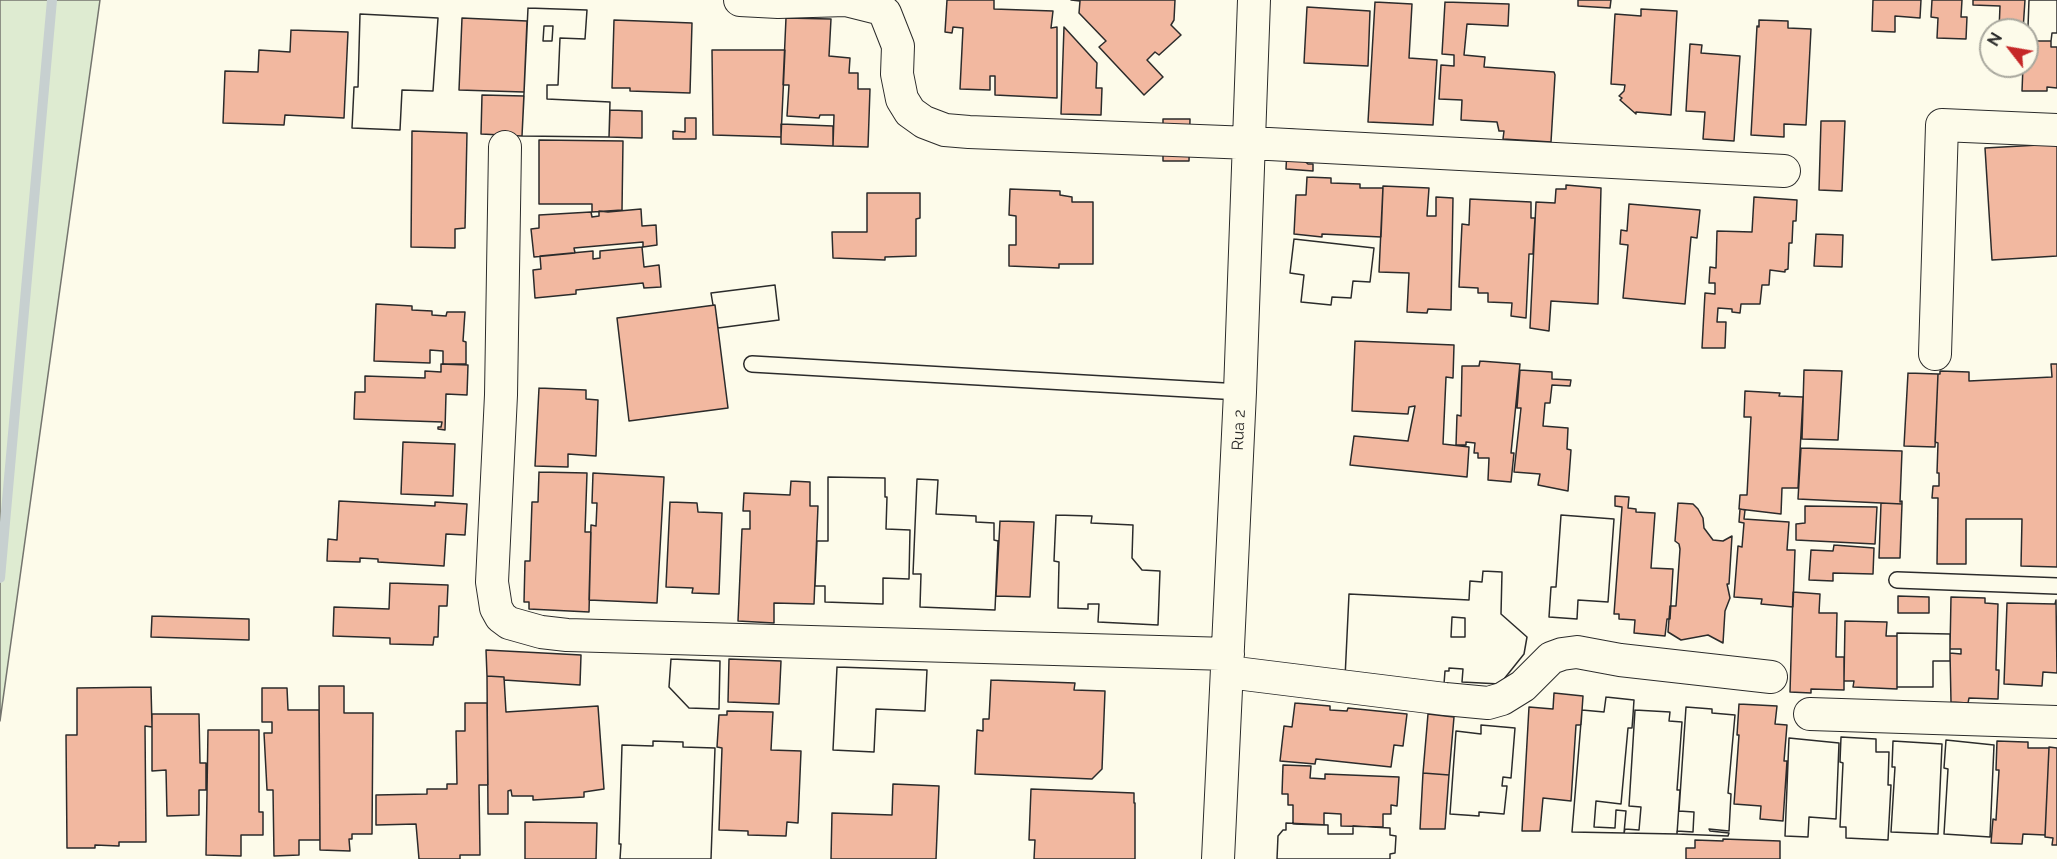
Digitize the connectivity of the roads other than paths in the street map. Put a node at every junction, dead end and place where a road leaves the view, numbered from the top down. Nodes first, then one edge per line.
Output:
1 (740, 0) edge
2 (1254, 0) edge
3 (2057, 130) edge
4 (1250, 143) junction
5 (506, 147) dead end
6 (1784, 171) dead end
7 (1935, 354) dead end
8 (752, 364) dead end
9 (1240, 392) junction
10 (1897, 580) dead end
11 (2057, 586) edge
12 (1228, 663) junction
13 (1771, 677) dead end
14 (1810, 714) dead end
15 (2057, 722) edge
16 (1218, 859) edge

1 - 4 street
2 - 4 street, Rua 2
3 - 7 street
4 - 6 street
4 - 9 street, Rua 2
5 - 12 street
8 - 9 lane
9 - 12 street, Rua 2
10 - 11 lane
12 - 13 street
12 - 16 street, Rua 2
14 - 15 street

